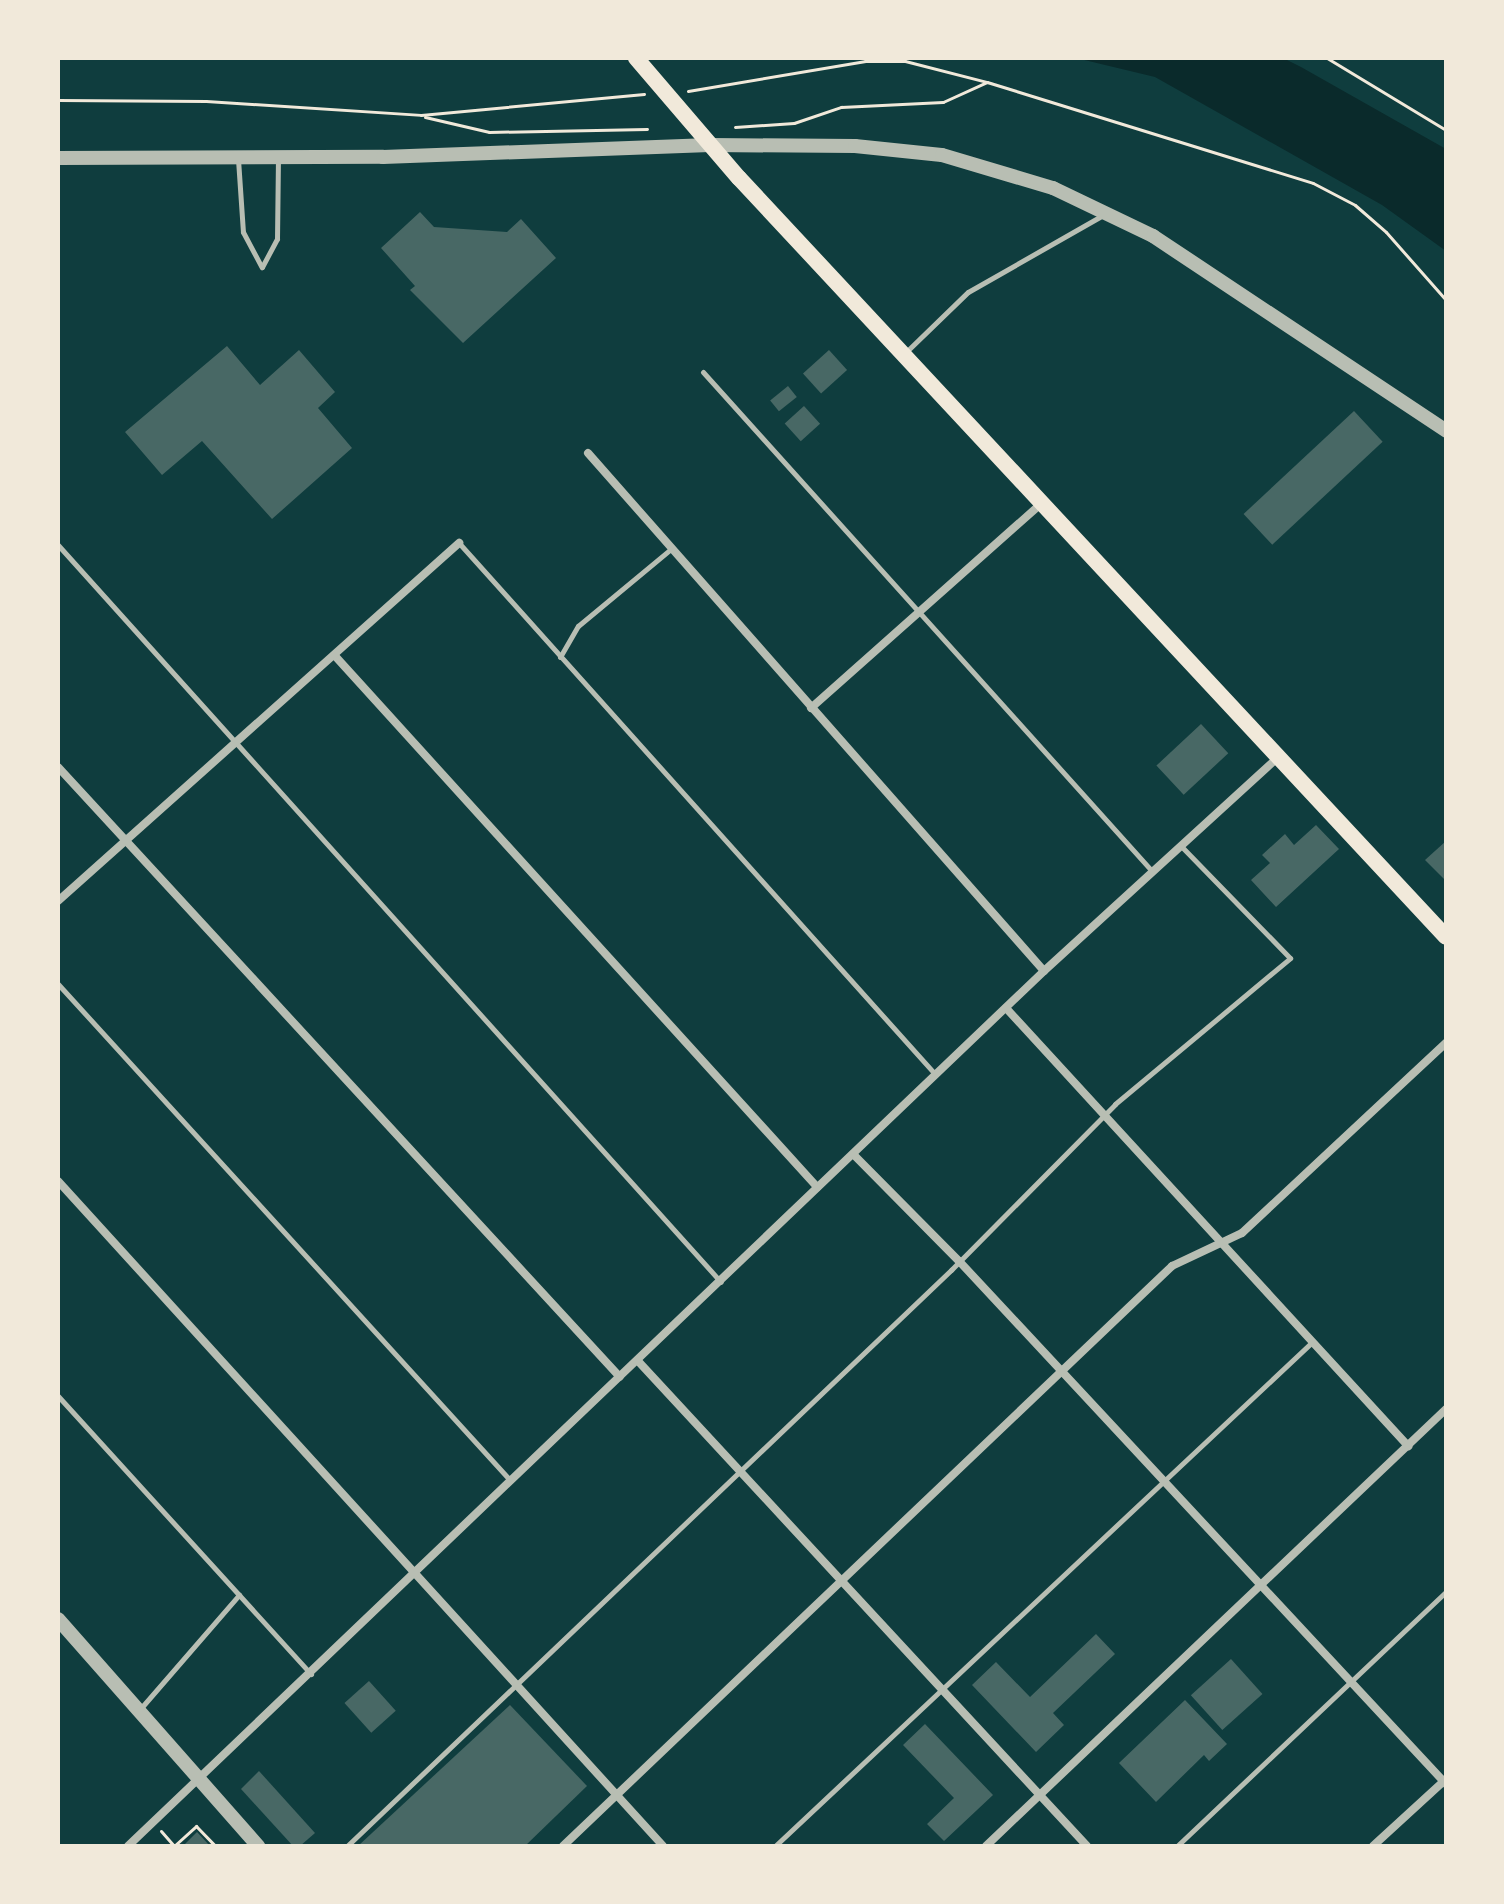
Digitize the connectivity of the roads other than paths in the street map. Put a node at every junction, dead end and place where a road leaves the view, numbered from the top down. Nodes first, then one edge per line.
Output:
1 (636, 58) edge
2 (710, 145) junction
3 (278, 157) junction
4 (58, 158) edge
5 (238, 158) junction
6 (1108, 213) junction
7 (904, 354) junction
8 (703, 372) dead end
9 (1446, 431) edge
10 (588, 453) dead end
11 (1043, 502) junction
12 (459, 543) joint
13 (58, 545) edge
14 (672, 548) junction
15 (917, 612) junction
16 (336, 657) junction
17 (560, 657) junction
18 (811, 708) junction
19 (236, 743) junction
20 (1278, 757) junction
21 (58, 767) edge
22 (125, 840) junction
23 (1181, 846) junction
24 (1153, 872) junction
25 (58, 901) edge
26 (1446, 937) edge
27 (1044, 971) junction
28 (58, 984) edge
29 (1006, 1008) junction
30 (1446, 1043) edge
31 (935, 1075) junction
32 (1105, 1117) junction
33 (853, 1154) junction
34 (58, 1181) edge
35 (817, 1187) junction
36 (1222, 1244) junction
37 (959, 1261) junction
38 (721, 1283) junction
39 (1313, 1341) junction
40 (638, 1361) junction
41 (1060, 1368) junction
42 (620, 1377) junction
43 (58, 1396) edge
44 (1446, 1409) edge
45 (1408, 1446) junction
46 (741, 1471) junction
47 (510, 1480) junction
48 (1163, 1480) junction
49 (413, 1576) junction
50 (842, 1580) junction
51 (1261, 1584) junction
52 (1446, 1592) edge
53 (239, 1595) junction
54 (58, 1619) edge
55 (311, 1674) junction
56 (1349, 1684) junction
57 (514, 1686) junction
58 (942, 1689) junction
59 (138, 1712) junction
60 (197, 1780) junction
61 (1445, 1781) edge
62 (617, 1795) junction
63 (1039, 1796) junction
64 (128, 1846) edge
65 (258, 1846) edge
66 (347, 1846) edge
67 (563, 1846) edge
68 (663, 1846) edge
69 (775, 1846) edge
70 (986, 1846) edge
71 (1087, 1846) edge
72 (1177, 1846) edge
73 (1373, 1846) edge

1 - 2 main road
2 - 3 street
2 - 6 street
2 - 7 main road
3 - 5 street
3 - 5 lane
4 - 5 street
6 - 7 lane
6 - 9 street
7 - 11 main road
8 - 15 lane
10 - 14 street
11 - 15 street
11 - 20 main road
12 - 16 street
12 - 17 lane
13 - 19 lane
14 - 17 lane
14 - 18 street
15 - 18 street
15 - 24 lane
16 - 19 street
16 - 35 street
17 - 31 lane
18 - 27 street
19 - 22 street
19 - 38 lane
20 - 23 street
20 - 26 main road
21 - 22 street
22 - 25 street
22 - 42 street
23 - 24 street
23 - 32 lane
24 - 27 street
27 - 29 street
28 - 47 lane
29 - 31 street
29 - 32 street
30 - 36 street
31 - 33 street
32 - 36 street
32 - 37 lane
33 - 35 street
33 - 37 street
34 - 49 street
35 - 38 street
36 - 39 street
36 - 41 street
37 - 41 street
37 - 46 lane
38 - 40 street
39 - 45 street
39 - 48 lane
40 - 42 street
40 - 46 street
41 - 48 street
41 - 50 street
42 - 47 street
43 - 53 lane
44 - 45 street
45 - 51 street
46 - 50 street
46 - 57 lane
47 - 49 street
48 - 51 street
48 - 58 lane
49 - 55 street
49 - 57 street
50 - 58 street
50 - 62 street
51 - 56 street
51 - 63 street
52 - 56 lane
53 - 55 lane
53 - 59 lane
54 - 59 street
55 - 60 street
56 - 61 street
56 - 72 lane
57 - 62 street
57 - 66 lane
58 - 63 street
58 - 69 lane
59 - 60 street
60 - 64 street
60 - 65 street
61 - 73 street
62 - 67 street
62 - 68 street
63 - 70 street
63 - 71 street

